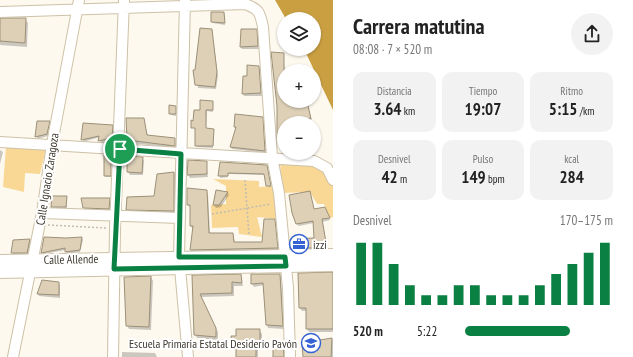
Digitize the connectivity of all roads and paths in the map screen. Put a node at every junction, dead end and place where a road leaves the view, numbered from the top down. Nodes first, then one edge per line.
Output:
1 (185, 3) edge
2 (79, 4) edge
3 (124, 4) edge
4 (0, 12) edge
5 (0, 142) edge
6 (52, 144) junction
7 (120, 149) junction
8 (181, 154) junction
9 (272, 157) junction
10 (244, 180) dead end
11 (333, 180) edge
12 (277, 203) dead end
13 (246, 208) junction
14 (42, 213) junction
15 (212, 214) dead end
16 (117, 217) junction
17 (180, 218) junction
18 (40, 224) junction
19 (115, 229) junction
20 (249, 235) dead end
21 (333, 255) edge
22 (0, 261) edge
23 (286, 261) junction
24 (179, 262) junction
25 (114, 263) junction
26 (32, 265) junction
27 (333, 265) edge
28 (0, 272) edge
29 (13, 357) edge
30 (113, 357) edge
31 (188, 357) edge
32 (290, 357) edge

1 - 3 street
1 - 8 street
1 - 9 street
2 - 3 street
2 - 4 street
2 - 6 street, Calle Ignacio Zaragoza
3 - 7 street
5 - 6 street
6 - 7 street
6 - 14 street, Calle Ignacio Zaragoza
7 - 8 street
7 - 16 street
8 - 9 street
8 - 17 street
9 - 11 street
9 - 23 street
10 - 13 path
12 - 13 path
13 - 15 path
13 - 20 path
14 - 16 street
14 - 18 street, Calle Ignacio Zaragoza
16 - 17 street
16 - 19 street
17 - 24 street
18 - 19 path
18 - 26 street, Calle Ignacio Zaragoza
19 - 25 street
21 - 23 main road, Calle Allende
22 - 26 main road, Calle Allende
23 - 24 main road, Calle Allende
23 - 27 main road, Calle Allende
23 - 32 street
24 - 25 main road, Calle Allende
24 - 31 street
25 - 26 main road, Calle Allende
25 - 30 street
26 - 28 main road, Calle Allende
26 - 29 street, Calle Ignacio Zaragoza

